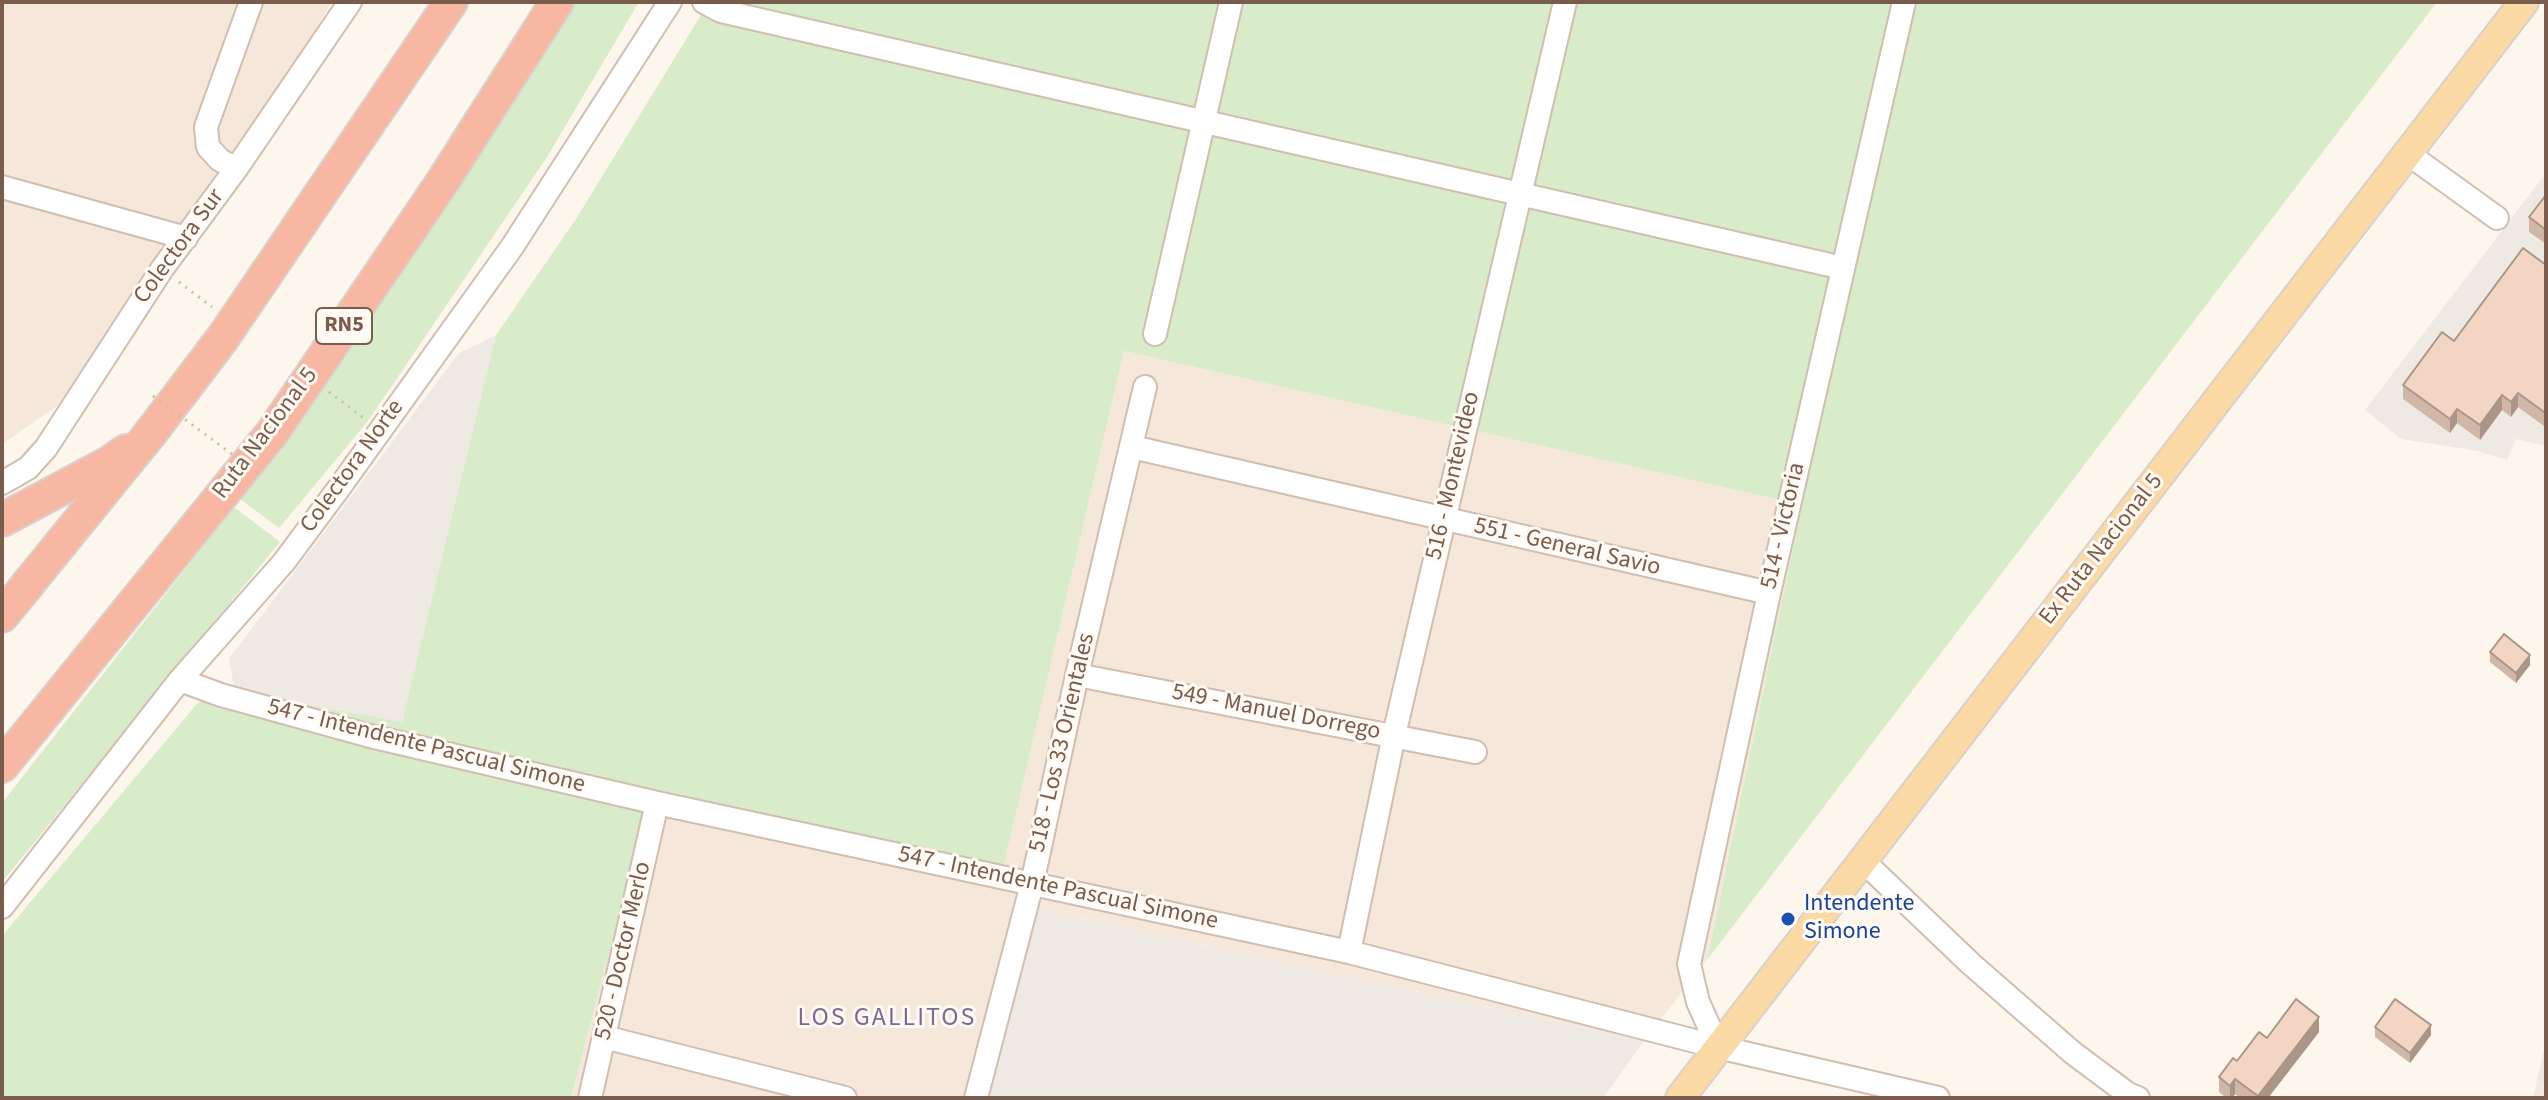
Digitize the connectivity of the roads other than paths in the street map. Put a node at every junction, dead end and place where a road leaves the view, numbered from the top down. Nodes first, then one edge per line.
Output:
1 (251, 2) edge
2 (350, 2) edge
3 (451, 2) edge
4 (557, 2) edge
5 (670, 2) edge
6 (704, 2) edge
7 (1231, 2) edge
8 (1565, 2) edge
9 (1904, 2) edge
10 (2524, 2) edge
11 (1204, 121) junction
12 (2407, 153) junction
13 (236, 169) junction
14 (2, 187) edge
15 (1521, 194) junction
16 (2497, 218) dead end
17 (186, 238) junction
18 (1843, 268) junction
19 (1155, 334) dead end
20 (1145, 387) dead end
21 (149, 435) junction
22 (1132, 447) junction
23 (2, 483) edge
24 (2, 520) edge
25 (1444, 520) junction
26 (1769, 593) junction
27 (2, 616) edge
28 (1077, 675) junction
29 (180, 680) junction
30 (1394, 735) junction
31 (1475, 752) dead end
32 (2, 766) edge
33 (657, 803) junction
34 (1862, 860) junction
35 (1032, 884) junction
36 (2, 907) edge
37 (1349, 952) junction
38 (604, 1037) junction
39 (1718, 1047) junction
40 (590, 1098) edge
41 (845, 1098) edge
42 (976, 1098) edge
43 (1680, 1098) edge
44 (1938, 1098) edge
45 (2138, 1098) edge

1 - 13 street
2 - 13 street, Colectora Sur
3 - 21 highway
4 - 32 highway, Ruta Nacional 5 / RN5
5 - 29 street, Colectora Norte
6 - 11 street
7 - 11 street
8 - 15 street, 516 - Montevideo
9 - 18 street, 514 - Victoria
10 - 12 main road, Ex Ruta Nacional 5
11 - 15 street
11 - 19 street
12 - 16 street
12 - 34 main road, Ex Ruta Nacional 5
13 - 17 street, Colectora Sur
14 - 17 street
15 - 18 street
15 - 25 street, 516 - Montevideo
17 - 23 street, Colectora Sur
18 - 26 street, 514 - Victoria
20 - 22 street, 518 - Los 33 Orientales
21 - 24 highway
21 - 27 highway
22 - 25 street, 551 - General Savio
22 - 28 street, 518 - Los 33 Orientales
25 - 26 street, 551 - General Savio
25 - 30 street, 516 - Montevideo
26 - 39 street, 514 - Victoria
28 - 30 street, 549 - Manuel Dorrego
28 - 35 street, 518 - Los 33 Orientales
29 - 33 street, 547 - Intendente Pascual Simone
29 - 36 street, Colectora Norte
30 - 31 street, 549 - Manuel Dorrego
30 - 37 street, 516 - Montevideo
33 - 35 street, 547 - Intendente Pascual Simone
33 - 38 street, 520 - Doctor Merlo
34 - 39 main road, Ex Ruta Nacional 5
34 - 45 street
35 - 37 street, 547 - Intendente Pascual Simone
35 - 42 street, 518 - Los 33 Orientales
37 - 39 street, 547 - Intendente Pascual Simone
38 - 40 street, 520 - Doctor Merlo
38 - 41 street
39 - 43 main road, Ex Ruta Nacional 5
39 - 44 street, 547 - Intendente Pascual Simone

